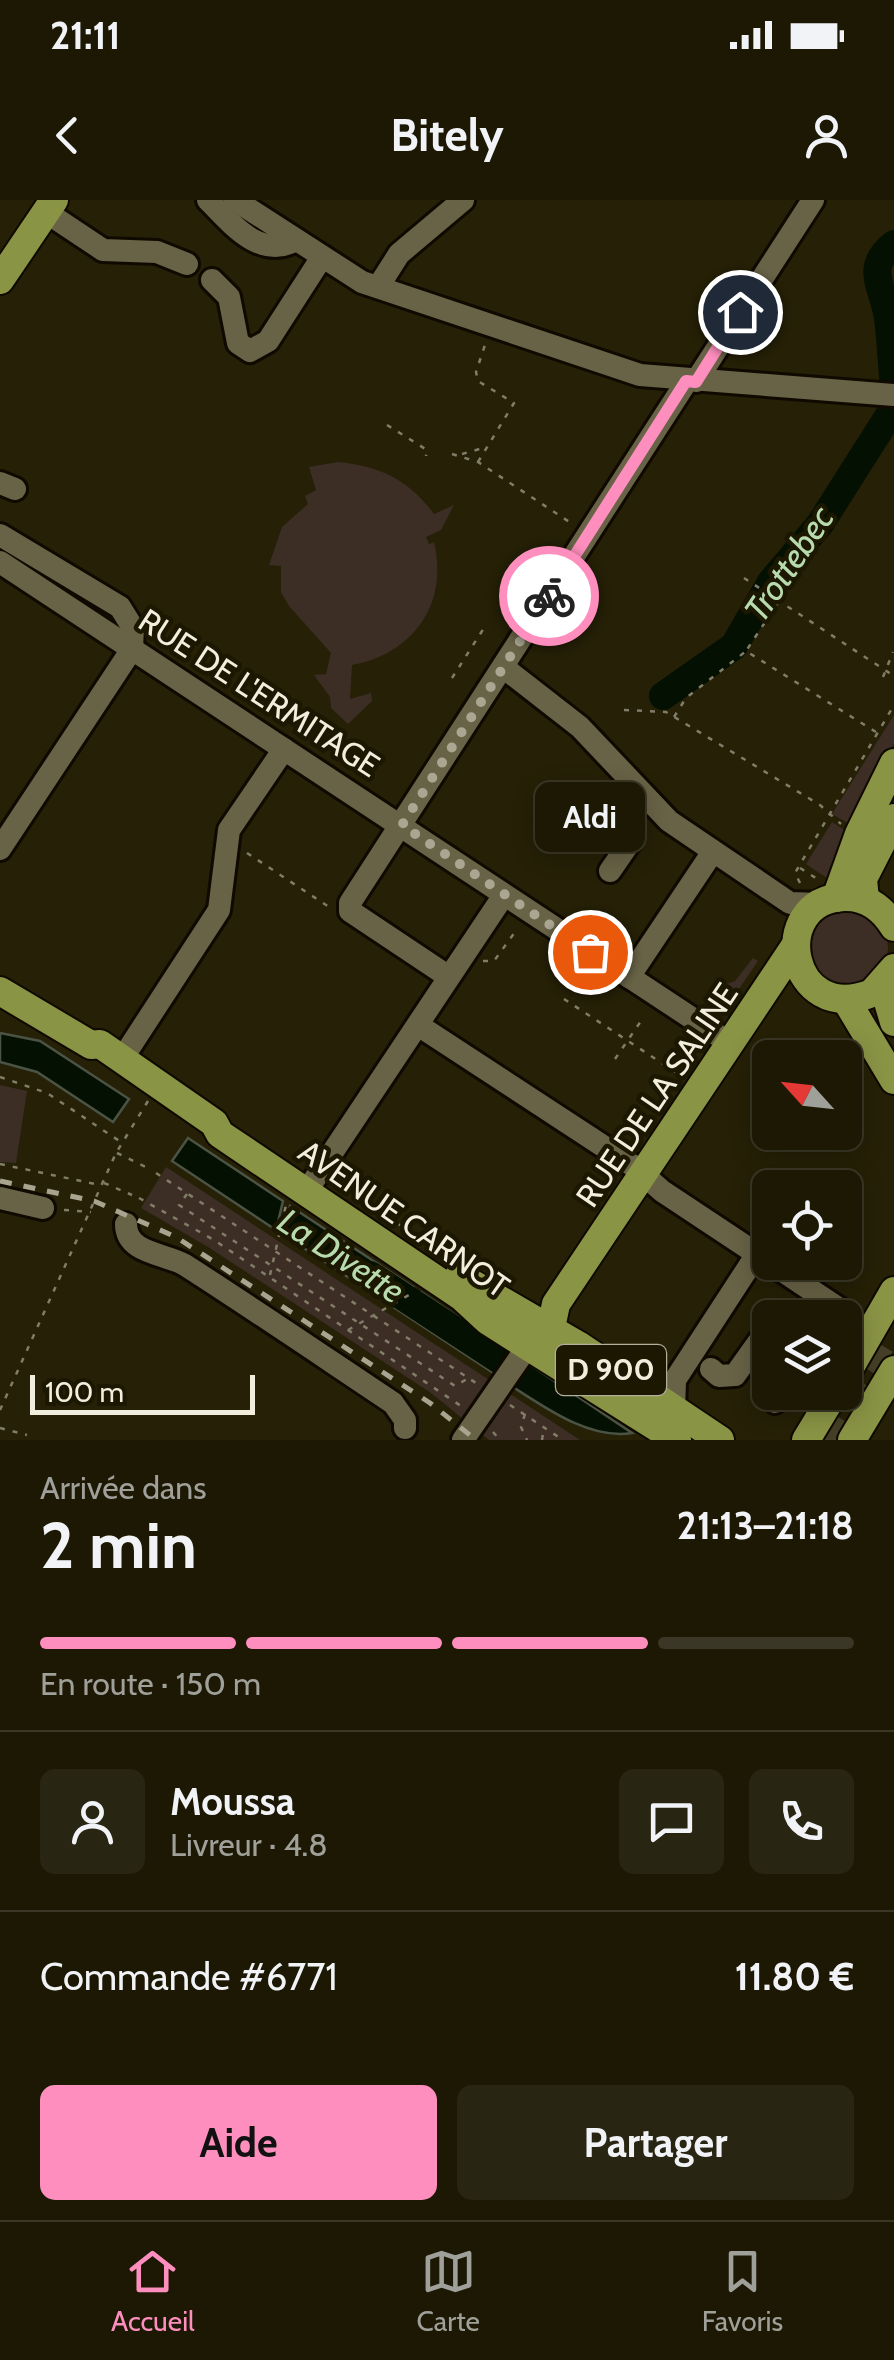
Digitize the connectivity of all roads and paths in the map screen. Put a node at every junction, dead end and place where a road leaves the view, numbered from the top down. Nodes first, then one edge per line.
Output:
1 (208, 200) edge
2 (235, 200) edge
3 (464, 200) edge
4 (813, 200) edge
5 (50, 206) edge
6 (296, 240) junction
7 (322, 257) junction
8 (187, 264) dead end
9 (0, 280) edge
10 (212, 280) dead end
11 (370, 285) junction
12 (490, 325) junction
13 (691, 381) junction
14 (894, 395) edge
15 (387, 425) dead end
16 (486, 447) junction
17 (452, 454) dead end
18 (460, 455) junction
19 (426, 456) dead end
20 (478, 462) junction
21 (588, 534) junction
22 (0, 535) edge
23 (0, 562) edge
24 (744, 578) dead end
25 (777, 600) junction
26 (484, 628) dead end
27 (132, 650) junction
28 (746, 651) junction
29 (894, 652) edge
30 (503, 667) junction
31 (886, 670) junction
32 (894, 676) edge
33 (883, 677) dead end
34 (452, 678) dead end
35 (894, 705) edge
36 (624, 710) dead end
37 (674, 717) junction
38 (877, 732) junction
39 (284, 749) junction
40 (894, 763) edge
41 (827, 813) junction
42 (894, 818) edge
43 (402, 825) junction
44 (851, 830) dead end
45 (630, 842) dead end
46 (0, 849) edge
47 (246, 852) dead end
48 (708, 859) dead end
49 (799, 867) junction
50 (610, 872) dead end
51 (795, 872) junction
52 (809, 894) junction
53 (504, 895) junction
54 (336, 912) dead end
55 (885, 913) edge
56 (526, 917) dead end
57 (796, 940) junction
58 (473, 956) dead end
59 (0, 972) edge
60 (803, 976) junction
61 (889, 976) edge
62 (629, 977) junction
63 (449, 978) junction
64 (0, 981) edge
65 (0, 990) edge
66 (769, 991) junction
67 (564, 999) dead end
68 (44, 1000) junction
69 (846, 1000) junction
70 (641, 1021) dead end
71 (894, 1022) edge
72 (418, 1025) junction
73 (628, 1040) junction
74 (731, 1044) junction
75 (111, 1052) junction
76 (616, 1059) dead end
77 (0, 1076) edge
78 (894, 1080) edge
79 (158, 1084) junction
80 (701, 1089) junction
81 (122, 1142) junction
82 (116, 1152) junction
83 (0, 1164) edge
84 (148, 1168) dead end
85 (156, 1173) dead end
86 (644, 1175) junction
87 (102, 1184) junction
88 (297, 1186) junction
89 (188, 1192) junction
90 (132, 1195) dead end
91 (0, 1198) edge
92 (139, 1198) dead end
93 (206, 1204) junction
94 (43, 1208) joint
95 (92, 1212) junction
96 (198, 1217) junction
97 (126, 1224) dead end
98 (250, 1233) junction
99 (243, 1246) junction
100 (276, 1248) junction
101 (752, 1251) edge
102 (752, 1262) edge
103 (272, 1265) junction
104 (270, 1277) junction
105 (796, 1280) edge
106 (420, 1288) dead end
107 (826, 1300) edge
108 (891, 1312) edge
109 (862, 1314) edge
110 (372, 1315) junction
111 (358, 1324) junction
112 (348, 1330) junction
113 (410, 1340) junction
114 (537, 1340) junction
115 (396, 1348) junction
116 (862, 1349) edge
117 (752, 1351) edge
118 (412, 1358) junction
119 (405, 1367) junction
120 (711, 1370) dead end
121 (894, 1370) edge
122 (468, 1378) junction
123 (446, 1380) junction
124 (443, 1392) junction
125 (497, 1393) junction
126 (0, 1410) edge
127 (824, 1410) edge
128 (674, 1411) junction
129 (471, 1414) dead end
130 (525, 1414) junction
131 (544, 1427) junction
132 (0, 1428) edge
133 (405, 1428) dead end
134 (27, 1434) dead end
135 (463, 1440) edge
136 (527, 1440) edge
137 (542, 1440) edge
138 (563, 1440) edge
139 (677, 1440) edge
140 (696, 1440) edge
141 (720, 1440) edge
142 (806, 1440) edge
143 (852, 1440) edge

1 - 6 street
2 - 6 street
3 - 11 street
4 - 13 street
5 - 8 street
5 - 9 main road
6 - 7 street
7 - 10 street
7 - 11 street
11 - 12 street
12 - 13 street
12 - 16 path
13 - 14 street
13 - 21 street
15 - 19 path
16 - 18 path
16 - 20 path
17 - 18 path
18 - 20 path
20 - 21 path
21 - 30 street
22 - 27 street
23 - 27 street, RUE DE L'ERMITAGE
24 - 25 path
25 - 28 path
25 - 31 path
26 - 34 path
27 - 39 street, RUE DE L'ERMITAGE
27 - 46 street
28 - 37 path
28 - 38 path
29 - 31 path
30 - 43 street
30 - 52 street
31 - 32 path
31 - 33 path
35 - 38 path
36 - 37 path
37 - 41 path
38 - 41 path
39 - 43 street, RUE DE L'ERMITAGE
39 - 75 street
40 - 52 main road, RUE DE LA SALINE
41 - 44 path
41 - 49 path
42 - 55 main road
43 - 53 street, RUE DE L'ERMITAGE
43 - 63 street
45 - 50 street
47 - 54 path
48 - 62 street
49 - 51 path
49 - 52 path
51 - 52 path
51 - 52 path
52 - 55 main road
52 - 57 main road, RUE DE LA SALINE
53 - 62 street, RUE DE L'ERMITAGE
53 - 63 street
56 - 58 path
57 - 60 main road
57 - 66 main road, RUE DE LA SALINE
59 - 68 main road, D 900
60 - 66 main road, RUE DE LA SALINE
60 - 69 main road
61 - 69 main road
61 - 71 main road
62 - 74 street, RUE DE L'ERMITAGE
63 - 72 street
64 - 68 street
65 - 75 main road, D 900
66 - 74 main road, RUE DE LA SALINE
67 - 73 path
68 - 75 main road, D 900
69 - 78 main road
70 - 73 path
72 - 86 street
72 - 88 street
73 - 76 path
73 - 80 path
74 - 80 main road, RUE DE LA SALINE
75 - 79 main road, D 900
77 - 81 path
79 - 81 path
79 - 88 main road, D 900
80 - 86 main road, RUE DE LA SALINE
81 - 82 path
82 - 84 path
82 - 87 path
83 - 87 path
85 - 89 path
86 - 101 street
86 - 114 main road, RUE DE LA SALINE
87 - 90 path
87 - 95 path
88 - 100 path
88 - 114 main road, D 900
89 - 93 path
89 - 96 path
91 - 94 street
92 - 104 path
93 - 96 path
93 - 98 path
94 - 95 path
95 - 126 path
96 - 99 path
97 - 133 street
98 - 99 path
98 - 100 path
99 - 103 path
100 - 103 path
100 - 110 path
102 - 128 street
103 - 104 path
103 - 111 path
104 - 112 path
105 - 107 street
106 - 110 path
108 - 109 street
108 - 116 main road
110 - 111 path
110 - 113 path
111 - 112 path
111 - 115 path
112 - 119 path
113 - 115 path
113 - 122 path
114 - 125 street
114 - 128 main road, D 900
114 - 139 main road, D 900
114 - 140 street
115 - 118 path
117 - 120 street
118 - 119 path
118 - 123 path
119 - 124 path
121 - 143 main road
122 - 123 path
122 - 125 path
123 - 124 path
124 - 129 path
125 - 130 path
125 - 135 street
127 - 142 main road
128 - 141 main road, D 900
130 - 131 path
130 - 136 path
131 - 137 path
131 - 138 path
132 - 134 path

